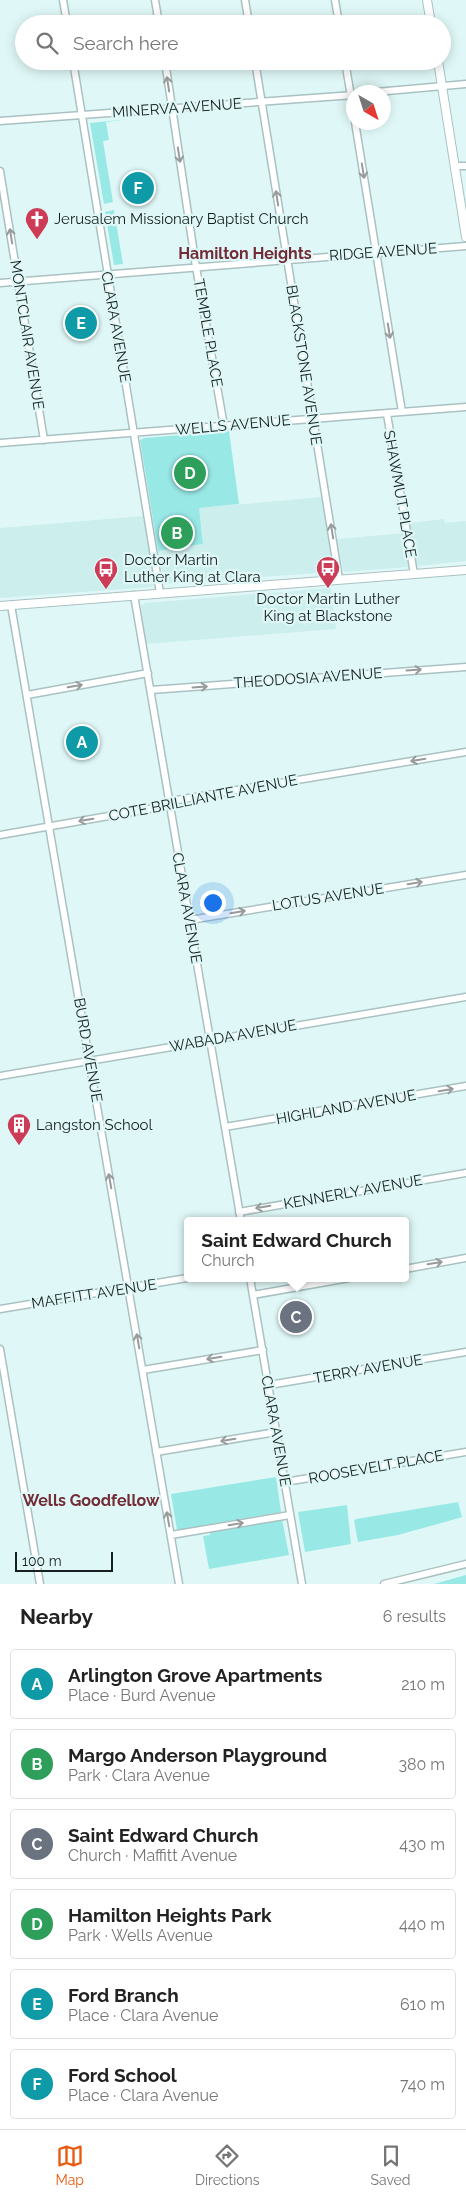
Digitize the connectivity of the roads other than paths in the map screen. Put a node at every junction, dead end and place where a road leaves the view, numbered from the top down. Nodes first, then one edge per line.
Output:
1 (63, 0) edge
2 (155, 0) edge
3 (245, 0) edge
4 (335, 0) edge
5 (427, 0) edge
6 (66, 15) edge
7 (158, 15) edge
8 (248, 15) edge
9 (338, 15) edge
10 (430, 15) edge
11 (74, 70) edge
12 (166, 70) edge
13 (257, 70) edge
14 (347, 70) edge
15 (439, 70) edge
16 (466, 84) edge
17 (350, 85) edge
18 (442, 86) junction
19 (391, 91) edge
20 (346, 95) edge
21 (262, 102) junction
22 (172, 107) junction
23 (81, 115) junction
24 (0, 121) edge
25 (356, 130) edge
26 (455, 166) junction
27 (466, 166) edge
28 (0, 171) edge
29 (466, 237) edge
30 (466, 246) edge
31 (376, 253) junction
32 (287, 260) junction
33 (196, 267) junction
34 (106, 273) junction
35 (18, 281) junction
36 (0, 283) edge
37 (466, 407) edge
38 (402, 412) junction
39 (387, 414) junction
40 (314, 419) junction
41 (224, 426) junction
42 (134, 433) junction
43 (44, 440) junction
44 (0, 443) edge
45 (466, 570) edge
46 (414, 574) junction
47 (340, 579) junction
48 (160, 593) junction
49 (134, 595) junction
50 (11, 605) junction
51 (0, 606) edge
52 (466, 666) edge
53 (148, 673) junction
54 (151, 690) junction
55 (27, 695) junction
56 (466, 752) edge
57 (168, 803) junction
58 (50, 826) junction
59 (0, 835) edge
60 (466, 875) edge
61 (190, 920) junction
62 (466, 997) edge
63 (209, 1039) junction
64 (90, 1061) junction
65 (0, 1076) edge
66 (466, 1086) edge
67 (225, 1127) junction
68 (466, 1173) edge
69 (239, 1212) junction
70 (240, 1217) edge
71 (466, 1258) edge
72 (409, 1268) edge
73 (184, 1279) edge
74 (251, 1282) edge
75 (325, 1282) edge
76 (128, 1288) junction
77 (253, 1294) junction
78 (0, 1309) edge
79 (0, 1349) edge
80 (263, 1350) junction
81 (466, 1352) edge
82 (143, 1370) junction
83 (269, 1385) junction
84 (276, 1432) junction
85 (156, 1452) junction
86 (466, 1452) edge
87 (286, 1482) junction
88 (290, 1515) junction
89 (171, 1535) junction
90 (466, 1564) edge
91 (40, 1584) edge
92 (179, 1584) edge
93 (302, 1584) edge
94 (384, 1584) edge

1 - 6 street
2 - 7 street
3 - 8 street
4 - 9 street
5 - 10 main road
11 - 23 street, CLARA AVENUE
22 -> 12 street, TEMPLE PLACE
13 - 21 street, BLACKSTONE AVENUE
14 - 17 street
15 - 18 main road
16 - 18 street
18 - 19 street
18 - 26 main road
20 - 21 street, MINERVA AVENUE
21 - 22 street, MINERVA AVENUE
32 -> 21 street, BLACKSTONE AVENUE
22 - 23 street, MINERVA AVENUE
22 -> 33 street, TEMPLE PLACE
23 - 24 street, MINERVA AVENUE
23 - 34 street, CLARA AVENUE
25 -> 31 street, SHAWMUT PLACE
26 - 27 street
26 - 29 main road
35 -> 28 street, MONTCLAIR AVENUE
30 - 31 street, RIDGE AVENUE
31 - 32 street, RIDGE AVENUE
31 -> 38 street, SHAWMUT PLACE
32 - 33 street, RIDGE AVENUE
32 - 40 street, BLACKSTONE AVENUE
33 - 34 street, RIDGE AVENUE
33 - 41 street, TEMPLE PLACE
34 - 35 street, RIDGE AVENUE
34 - 42 street, CLARA AVENUE
35 - 36 street, RIDGE AVENUE
35 - 43 street, MONTCLAIR AVENUE
37 - 38 street, WELLS AVENUE
38 - 39 street, WELLS AVENUE
39 - 40 street, WELLS AVENUE
39 - 46 street, SHAWMUT PLACE
40 - 41 street, WELLS AVENUE
47 -> 40 street, BLACKSTONE AVENUE
41 - 42 street, WELLS AVENUE
42 - 43 street, WELLS AVENUE
42 - 48 street, CLARA AVENUE
43 - 44 street, WELLS AVENUE
45 - 46 main road
46 - 47 main road
47 - 48 main road
48 - 49 main road
49 - 50 main road
49 - 53 street, CLARA AVENUE
50 - 51 main road
50 - 55 street, BURD AVENUE
54 -> 52 street, THEODOSIA AVENUE
53 - 54 street, CLARA AVENUE
55 -> 53 street
54 - 57 street, CLARA AVENUE
55 - 58 street, BURD AVENUE
56 -> 57 street, COTE BRILLIANTE AVENUE
57 -> 58 street, COTE BRILLIANTE AVENUE
57 - 61 street, CLARA AVENUE
58 - 59 street, COTE BRILLIANTE AVENUE
58 - 64 street, BURD AVENUE
61 -> 60 street, LOTUS AVENUE
61 - 63 street, CLARA AVENUE
62 - 63 street, WABADA AVENUE
63 - 64 street, WABADA AVENUE
63 - 67 street, CLARA AVENUE
64 - 65 street, WABADA AVENUE
76 -> 64 street, BURD AVENUE
67 -> 66 street, HIGHLAND AVENUE
67 - 69 street, CLARA AVENUE
68 -> 69 street, KENNERLY AVENUE
69 - 70 street, CLARA AVENUE
72 -> 71 street
73 - 76 street, MAFFITT AVENUE
74 - 77 street, CLARA AVENUE
75 - 77 street
76 - 78 street, MAFFITT AVENUE
82 -> 76 street, BURD AVENUE
77 - 80 street, CLARA AVENUE
79 - 91 street
80 -> 82 street
80 - 83 street, CLARA AVENUE
81 - 83 street, TERRY AVENUE
82 - 85 street, BURD AVENUE
83 - 84 street, CLARA AVENUE
84 -> 85 street
84 - 87 street, CLARA AVENUE
89 -> 85 street, BURD AVENUE
86 - 87 street, ROOSEVELT PLACE
87 - 88 street, CLARA AVENUE
89 -> 88 street
88 - 93 street, CLARA AVENUE
89 - 92 street, BURD AVENUE
90 - 94 street

